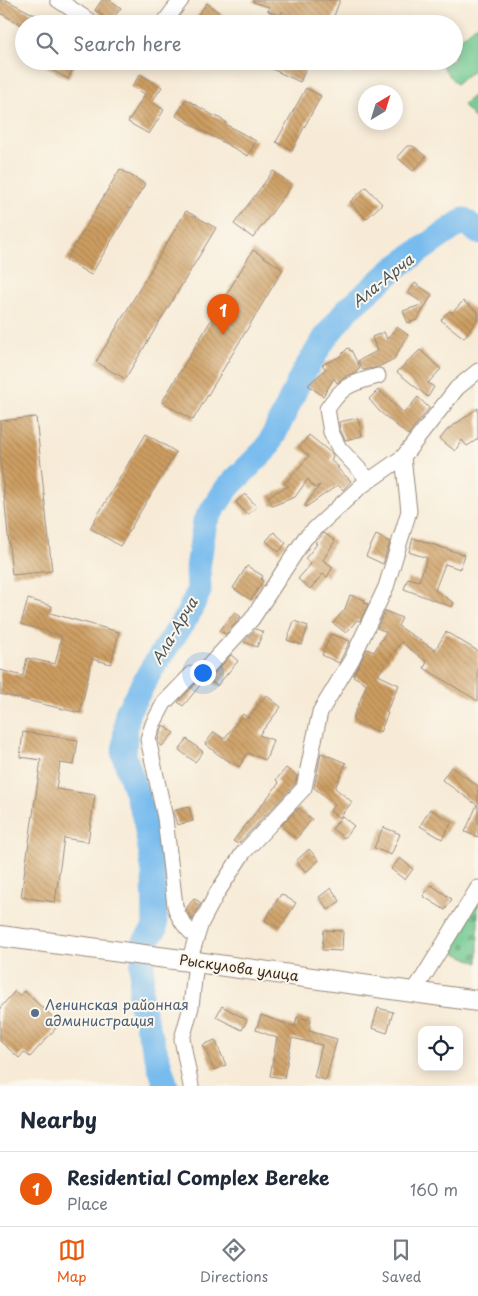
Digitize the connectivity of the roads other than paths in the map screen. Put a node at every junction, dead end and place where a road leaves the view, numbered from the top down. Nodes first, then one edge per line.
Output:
1 (58, 0) edge
2 (181, 0) edge
3 (80, 15) edge
4 (169, 15) edge
5 (478, 371) edge
6 (378, 376) dead end
7 (403, 457) junction
8 (369, 480) junction
9 (478, 888) edge
10 (0, 936) edge
11 (196, 937) junction
12 (186, 961) junction
13 (412, 992) junction
14 (478, 1001) edge
15 (192, 1086) edge

1 - 3 street
2 - 4 street
5 - 7 street
6 - 8 street
7 - 8 street
7 - 11 street
8 - 11 street
9 - 13 street
10 - 12 main road, Рыскулова улица
11 - 12 street
12 - 13 main road, Рыскулова улица
12 - 15 street
13 - 14 main road, Рыскулова улица

